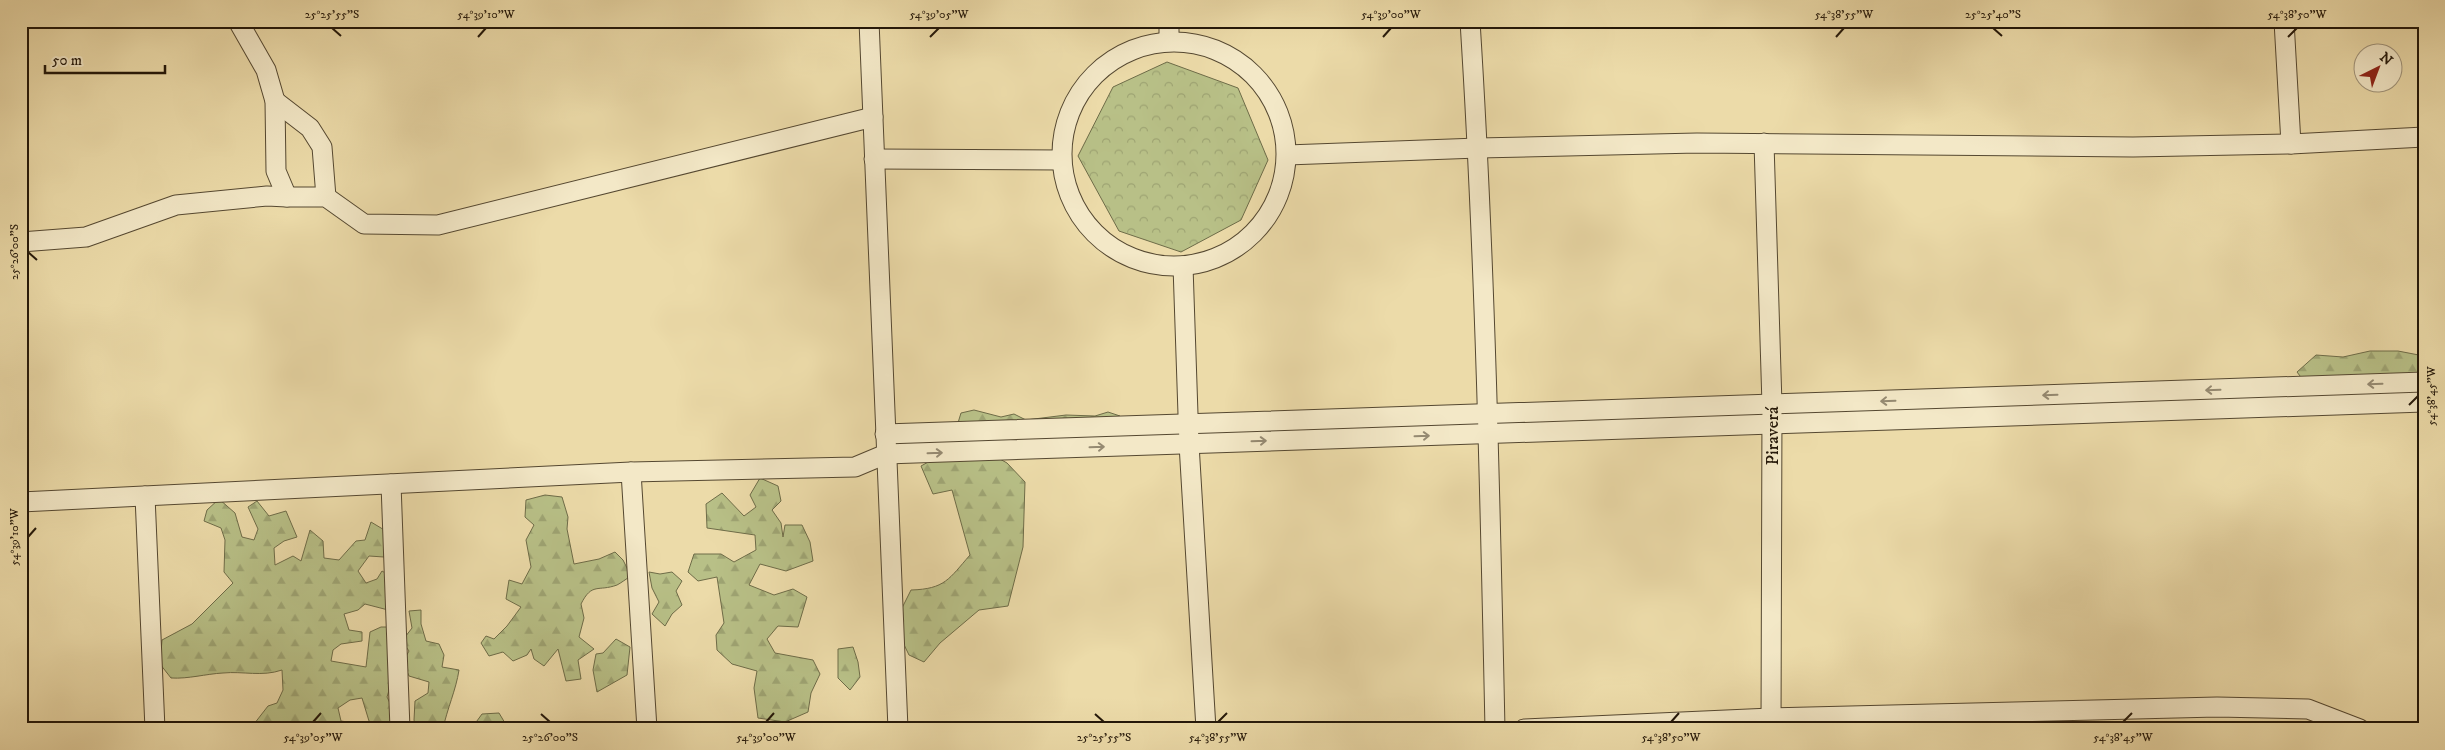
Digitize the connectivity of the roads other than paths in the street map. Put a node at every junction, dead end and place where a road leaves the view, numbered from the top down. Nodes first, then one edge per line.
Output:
1 (238, 21) edge
2 (869, 21) edge
3 (1168, 21) edge
4 (1470, 21) edge
5 (2284, 21) edge
6 (1169, 41) junction
7 (275, 100) junction
8 (873, 116) junction
9 (2424, 137) edge
10 (1764, 143) junction
11 (2291, 144) junction
12 (1478, 148) junction
13 (1287, 155) junction
14 (874, 158) junction
15 (1061, 160) junction
16 (287, 197) junction
17 (326, 197) junction
18 (21, 242) edge
19 (1183, 266) junction
20 (2424, 382) edge
21 (2136, 392) junction
22 (2424, 402) edge
23 (1772, 405) junction
24 (2136, 412) junction
25 (1489, 414) junction
26 (1188, 424) junction
27 (1772, 424) junction
28 (885, 434) junction
29 (1490, 434) junction
30 (1189, 444) junction
31 (886, 454) junction
32 (631, 472) junction
33 (391, 484) junction
34 (145, 496) junction
35 (21, 502) edge
36 (2050, 721) edge
37 (1771, 723) edge
38 (2354, 728) edge
39 (155, 729) edge
40 (400, 729) edge
41 (646, 729) edge
42 (898, 729) edge
43 (1206, 729) edge
44 (1495, 729) edge
45 (1524, 729) edge

1 - 7 street
2 - 8 street
3 - 6 street
4 - 12 street
5 - 11 street
6 - 13 street
6 - 15 street
7 - 16 street
7 - 17 street
8 - 14 street
8 - 17 street
9 - 11 street
10 - 11 street
10 - 12 street
10 - 23 street, Piraverá
12 - 13 street
12 - 25 street
13 - 19 street
14 - 15 street
14 - 28 street
15 - 19 street
16 - 17 street
16 - 18 street
19 - 26 street
20 -> 21 street
21 -> 23 street
21 - 24 street
22 - 24 street
23 - 25 street
23 - 27 street, Piraverá
24 - 27 street
25 - 26 street
25 - 29 street
26 - 28 street
26 - 30 street
27 - 29 street
27 - 37 street, Piraverá
28 - 31 street
30 -> 29 street
29 - 44 street
31 -> 30 street
30 - 43 street
31 - 32 street
31 - 42 street
32 - 33 street
32 - 41 street
33 - 34 street
33 - 40 street
34 - 35 street
34 - 39 street
36 - 37 street
36 - 38 street
37 - 45 street

